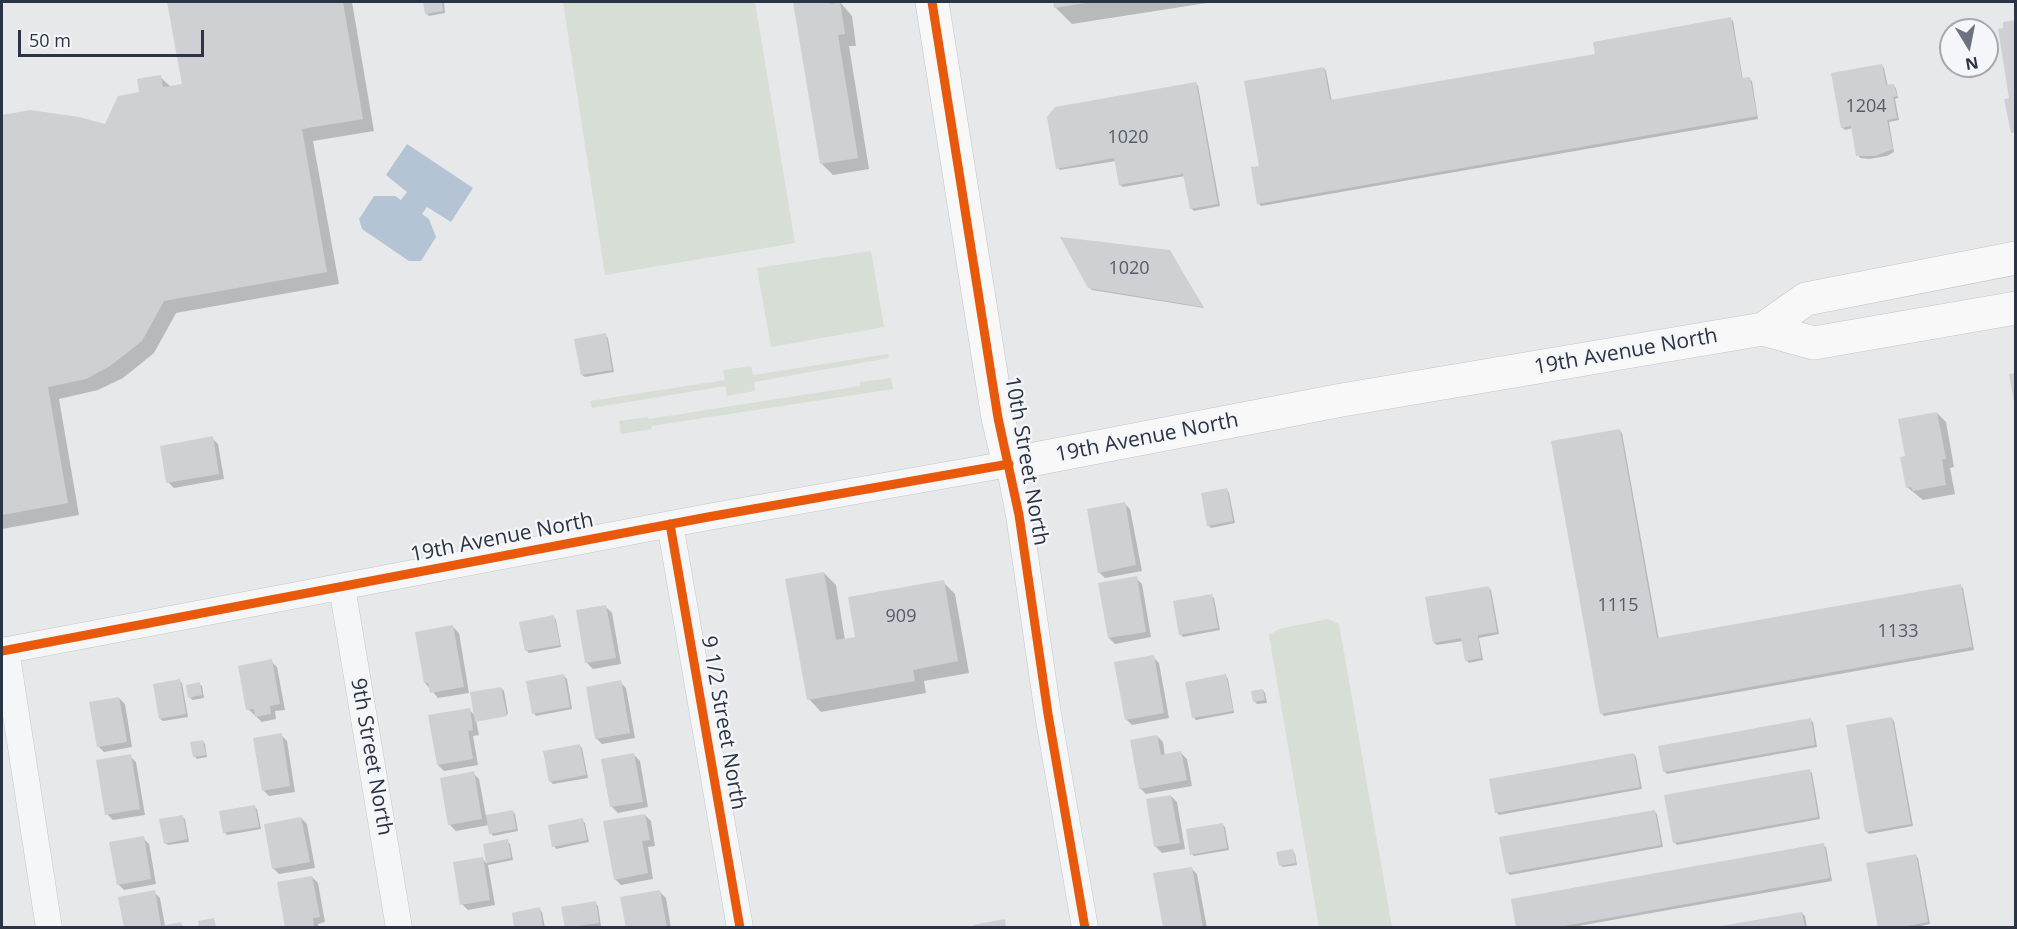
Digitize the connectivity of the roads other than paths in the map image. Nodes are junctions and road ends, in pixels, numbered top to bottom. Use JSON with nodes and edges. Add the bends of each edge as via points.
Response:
{"nodes":[{"id":1,"x":932,"y":2,"type":"edge"},
{"id":2,"x":2016,"y":258,"type":"edge"},
{"id":3,"x":2016,"y":308,"type":"edge"},
{"id":4,"x":1763,"y":329,"type":"junction"},
{"id":5,"x":1009,"y":464,"type":"junction"},
{"id":6,"x":670,"y":524,"type":"junction"},
{"id":7,"x":342,"y":587,"type":"junction"},
{"id":8,"x":4,"y":650,"type":"edge"},
{"id":9,"x":50,"y":927,"type":"edge"},
{"id":10,"x":399,"y":927,"type":"edge"},
{"id":11,"x":740,"y":927,"type":"edge"},
{"id":12,"x":1085,"y":927,"type":"edge"}],
"edges":[{"from":1,"to":5,"type":"main road","name":"10th Street North","via":[[998,418]]},
{"from":2,"to":4,"type":"main road","name":"19th Avenue North","via":[[1806,299]]},
{"from":3,"to":4,"type":"main road","name":"19th Avenue North","via":[[1814,343]]},
{"from":4,"to":5,"type":"main road","name":"19th Avenue North","via":[[1342,400]]},
{"from":5,"to":6,"type":"street","name":"19th Avenue North"},
{"from":5,"to":12,"type":"street","name":"10th Street North"},
{"from":6,"to":7,"type":"street","name":"19th Avenue North"},
{"from":6,"to":11,"type":"street","name":"9 1/2 Street North"},
{"from":7,"to":8,"type":"street","name":"19th Avenue North"},
{"from":7,"to":10,"type":"street","name":"9th Street North"},
{"from":8,"to":9,"type":"street"}]}
